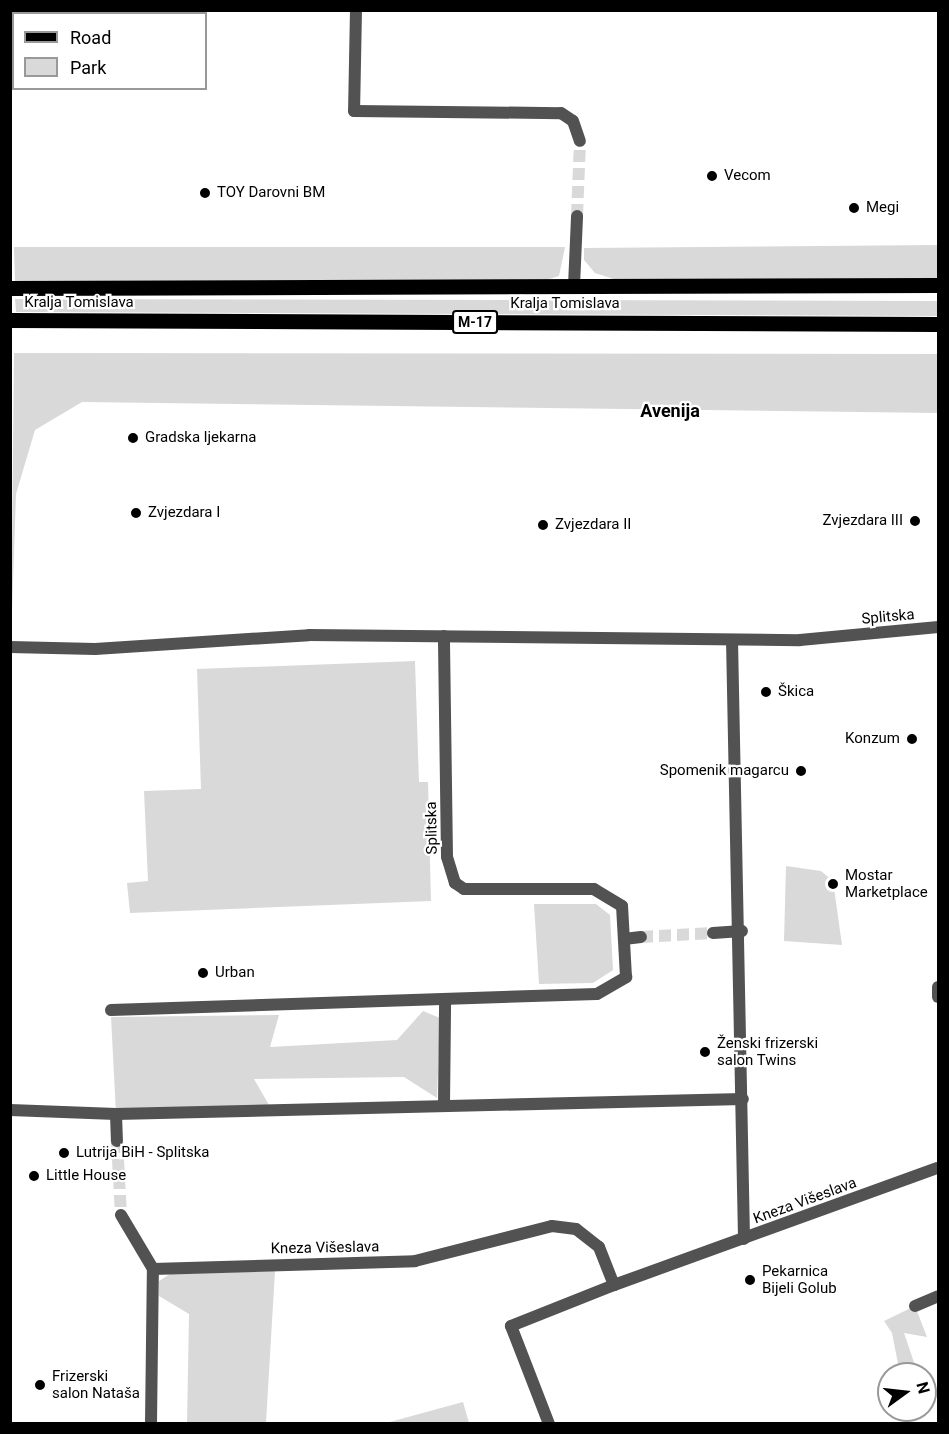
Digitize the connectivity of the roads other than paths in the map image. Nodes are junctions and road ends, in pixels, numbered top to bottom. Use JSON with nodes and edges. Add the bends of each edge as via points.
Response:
{"nodes":[{"id":1,"x":356,"y":10,"type":"edge"},
{"id":2,"x":580,"y":141,"type":"tunnel mouth"},
{"id":3,"x":577,"y":216,"type":"tunnel mouth"},
{"id":4,"x":939,"y":285,"type":"edge"},
{"id":5,"x":574,"y":286,"type":"junction"},
{"id":6,"x":10,"y":288,"type":"edge"},
{"id":7,"x":10,"y":320,"type":"edge"},
{"id":8,"x":939,"y":324,"type":"edge"},
{"id":9,"x":939,"y":627,"type":"edge"},
{"id":10,"x":444,"y":636,"type":"junction"},
{"id":11,"x":732,"y":640,"type":"junction"},
{"id":12,"x":10,"y":647,"type":"edge"},
{"id":13,"x":742,"y":931,"type":"junction"},
{"id":14,"x":713,"y":933,"type":"tunnel mouth"},
{"id":15,"x":641,"y":938,"type":"tunnel mouth"},
{"id":16,"x":624,"y":939,"type":"junction"},
{"id":17,"x":445,"y":1001,"type":"junction"},
{"id":18,"x":111,"y":1010,"type":"dead end"},
{"id":19,"x":743,"y":1099,"type":"junction"},
{"id":20,"x":444,"y":1105,"type":"junction"},
{"id":21,"x":10,"y":1110,"type":"edge"},
{"id":22,"x":116,"y":1114,"type":"junction"},
{"id":23,"x":117,"y":1141,"type":"tunnel mouth"},
{"id":24,"x":939,"y":1168,"type":"edge"},
{"id":25,"x":121,"y":1215,"type":"tunnel mouth"},
{"id":26,"x":744,"y":1239,"type":"junction"},
{"id":27,"x":153,"y":1269,"type":"junction"},
{"id":28,"x":614,"y":1285,"type":"junction"},
{"id":29,"x":939,"y":1296,"type":"edge"},
{"id":30,"x":915,"y":1306,"type":"dead end"},
{"id":31,"x":152,"y":1424,"type":"edge"},
{"id":32,"x":549,"y":1424,"type":"edge"}],
"edges":[{"from":1,"to":2,"type":"street","via":[[354,111],[561,113],[573,120]]},
{"from":3,"to":5,"type":"street","name":"Kralja Tomislava"},
{"from":4,"to":5,"type":"main road","name":"Kralja Tomislava"},
{"from":5,"to":6,"type":"main road","name":"Kralja Tomislava"},
{"from":7,"to":8,"type":"main road","name":"Kralja Tomislava","number":"M-17"},
{"from":9,"to":11,"type":"street","name":"Splitska","via":[[800,640]]},
{"from":10,"to":11,"type":"street","name":"Splitska"},
{"from":10,"to":12,"type":"street","name":"Splitska","via":[[309,635],[95,649]]},
{"from":10,"to":16,"type":"street","name":"Splitska","via":[[447,857],[455,883],[464,889],[594,889],[622,906]]},
{"from":11,"to":13,"type":"street"},
{"from":13,"to":14,"type":"street"},
{"from":13,"to":19,"type":"street"},
{"from":15,"to":16,"type":"street"},
{"from":16,"to":17,"type":"street","name":"Splitska","via":[[626,977],[597,994]]},
{"from":17,"to":18,"type":"street","name":"Splitska"},
{"from":17,"to":20,"type":"street"},
{"from":19,"to":20,"type":"street"},
{"from":19,"to":26,"type":"street"},
{"from":20,"to":22,"type":"street"},
{"from":21,"to":22,"type":"street"},
{"from":22,"to":23,"type":"street"},
{"from":24,"to":26,"type":"street","name":"Kneza Višeslava"},
{"from":25,"to":27,"type":"street"},
{"from":26,"to":28,"type":"street","name":"Kneza Višeslava"},
{"from":27,"to":28,"type":"street","name":"Kneza Višeslava","via":[[415,1261],[552,1226],[576,1229],[599,1247]]},
{"from":27,"to":31,"type":"street"},
{"from":28,"to":32,"type":"street","name":"Kneza Višeslava","via":[[511,1326]]},
{"from":29,"to":30,"type":"street"}]}
